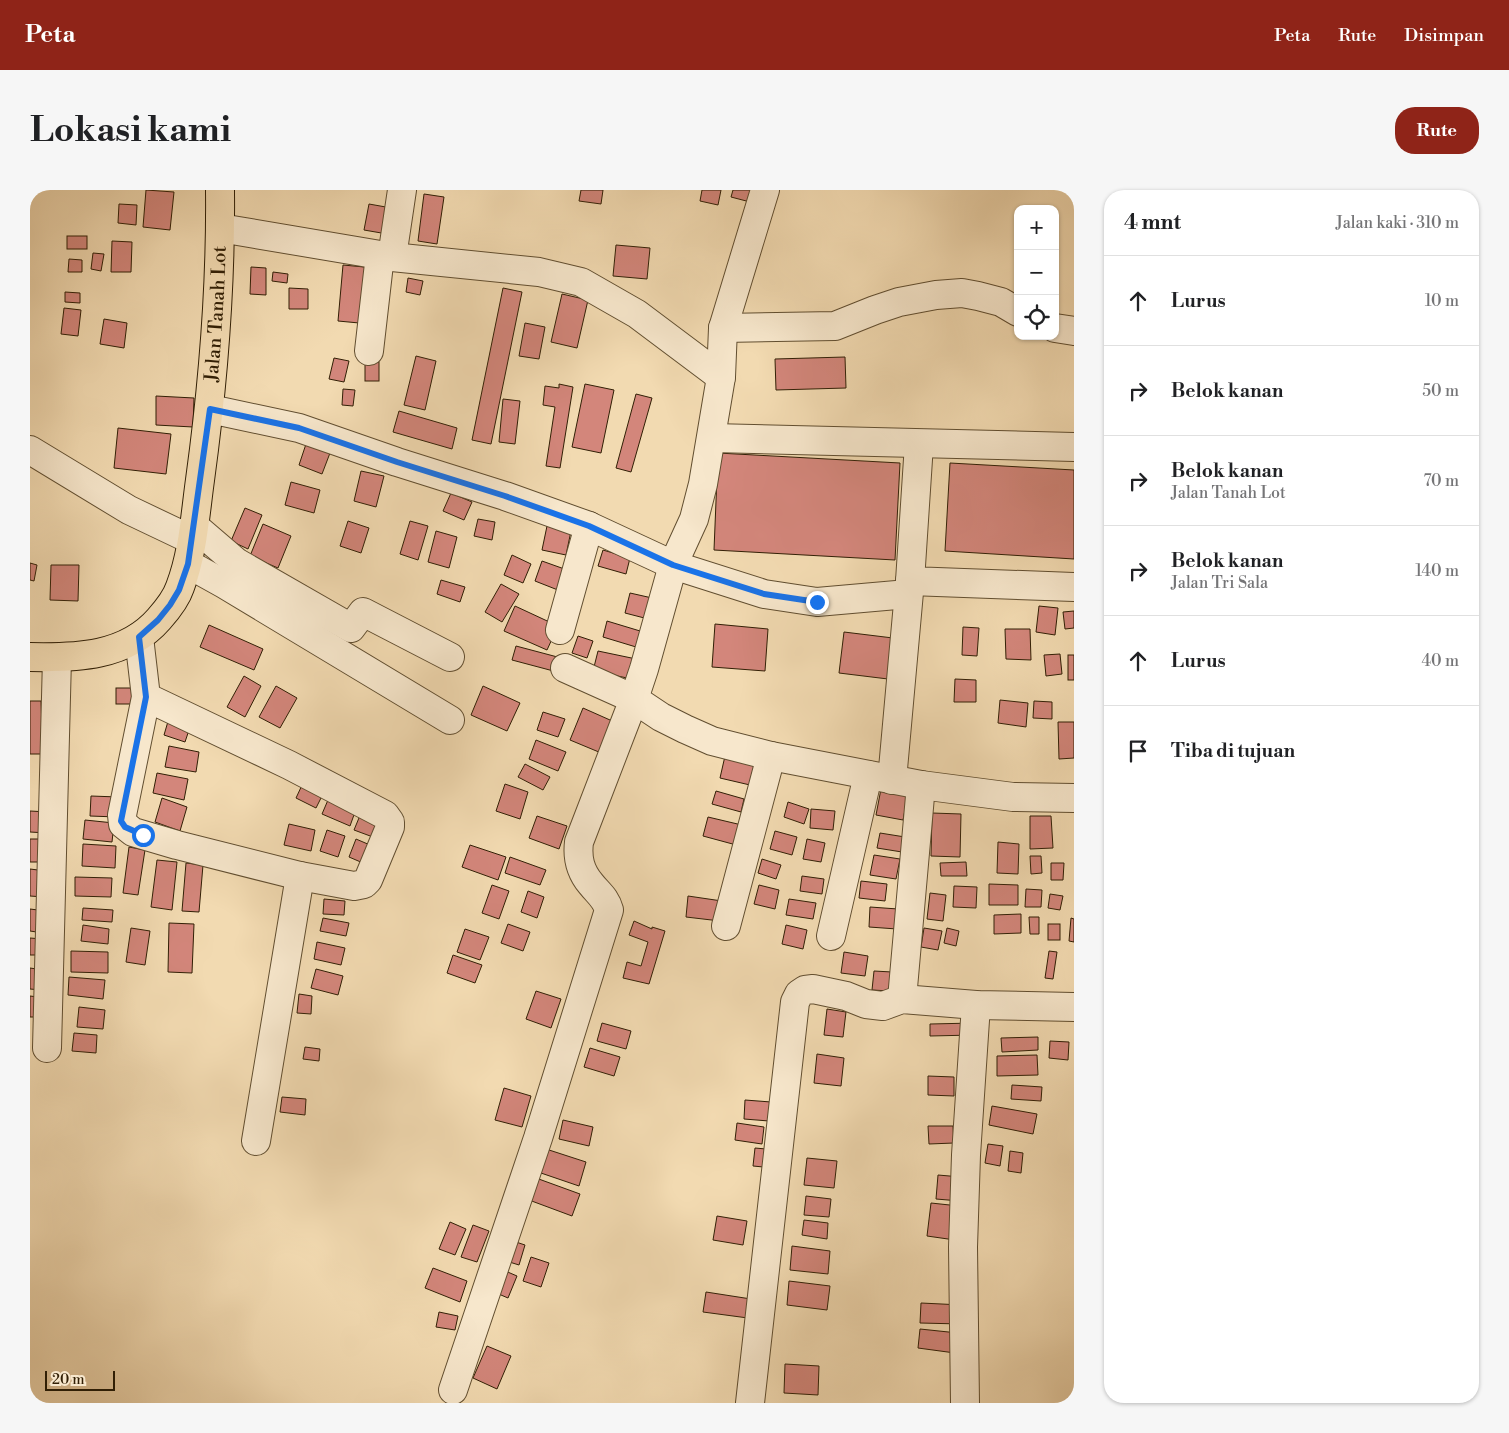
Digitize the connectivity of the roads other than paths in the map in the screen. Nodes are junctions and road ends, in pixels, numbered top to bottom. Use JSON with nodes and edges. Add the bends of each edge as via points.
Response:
{"nodes":[{"id":1,"x":220,"y":190,"type":"edge"},
{"id":2,"x":402,"y":190,"type":"edge"},
{"id":3,"x":765,"y":190,"type":"edge"},
{"id":4,"x":220,"y":228,"type":"junction"},
{"id":5,"x":386,"y":256,"type":"junction"},
{"id":6,"x":1014,"y":310,"type":"edge"},
{"id":7,"x":724,"y":328,"type":"junction"},
{"id":8,"x":1059,"y":329,"type":"edge"},
{"id":9,"x":1074,"y":331,"type":"edge"},
{"id":10,"x":369,"y":351,"type":"dead end"},
{"id":11,"x":721,"y":377,"type":"junction"},
{"id":12,"x":210,"y":409,"type":"junction"},
{"id":13,"x":712,"y":438,"type":"junction"},
{"id":14,"x":919,"y":444,"type":"junction"},
{"id":15,"x":1074,"y":447,"type":"edge"},
{"id":16,"x":30,"y":450,"type":"edge"},
{"id":17,"x":589,"y":526,"type":"junction"},
{"id":18,"x":191,"y":543,"type":"junction"},
{"id":19,"x":673,"y":565,"type":"junction"},
{"id":20,"x":909,"y":587,"type":"junction"},
{"id":21,"x":1074,"y":587,"type":"edge"},
{"id":22,"x":560,"y":630,"type":"dead end"},
{"id":23,"x":139,"y":637,"type":"junction"},
{"id":24,"x":30,"y":657,"type":"edge"},
{"id":25,"x":450,"y":657,"type":"dead end"},
{"id":26,"x":57,"y":658,"type":"junction"},
{"id":27,"x":565,"y":668,"type":"dead end"},
{"id":28,"x":146,"y":697,"type":"junction"},
{"id":29,"x":634,"y":699,"type":"junction"},
{"id":30,"x":450,"y":720,"type":"dead end"},
{"id":31,"x":771,"y":756,"type":"junction"},
{"id":32,"x":880,"y":777,"type":"junction"},
{"id":33,"x":921,"y":785,"type":"junction"},
{"id":34,"x":1074,"y":798,"type":"edge"},
{"id":35,"x":300,"y":876,"type":"junction"},
{"id":36,"x":726,"y":926,"type":"dead end"},
{"id":37,"x":831,"y":936,"type":"dead end"},
{"id":38,"x":902,"y":998,"type":"junction"},
{"id":39,"x":976,"y":1005,"type":"junction"},
{"id":40,"x":1074,"y":1007,"type":"edge"},
{"id":41,"x":47,"y":1048,"type":"dead end"},
{"id":42,"x":256,"y":1141,"type":"dead end"},
{"id":43,"x":453,"y":1390,"type":"dead end"},
{"id":44,"x":750,"y":1403,"type":"edge"},
{"id":45,"x":965,"y":1403,"type":"edge"}],
"edges":[{"from":1,"to":4,"type":"main road","name":"Jalan Tanah Lot"},
{"from":2,"to":5,"type":"street"},
{"from":3,"to":7,"type":"street"},
{"from":4,"to":5,"type":"street"},
{"from":4,"to":12,"type":"main road","name":"Jalan Tanah Lot"},
{"from":5,"to":10,"type":"street"},
{"from":5,"to":11,"type":"street","via":[[540,272],[581,282],[637,314]]},
{"from":6,"to":7,"type":"street","via":[[1001,302],[978,296],[936,295],[891,305],[834,326]]},
{"from":7,"to":11,"type":"street"},
{"from":8,"to":9,"type":"street"},
{"from":11,"to":13,"type":"street"},
{"from":12,"to":17,"type":"street","via":[[299,428]]},
{"from":12,"to":18,"type":"main road","name":"Jalan Tanah Lot"},
{"from":13,"to":14,"type":"street"},
{"from":13,"to":19,"type":"street","via":[[694,519]]},
{"from":14,"to":15,"type":"street"},
{"from":14,"to":20,"type":"street"},
{"from":16,"to":18,"type":"street"},
{"from":17,"to":19,"type":"street"},
{"from":17,"to":22,"type":"street"},
{"from":18,"to":23,"type":"main road","name":"Jalan Tanah Lot","via":[[179,590],[158,620]]},
{"from":18,"to":25,"type":"street","via":[[236,562],[351,628],[363,612]]},
{"from":18,"to":30,"type":"street","via":[[233,589]]},
{"from":19,"to":20,"type":"street","via":[[764,594],[817,602]]},
{"from":19,"to":29,"type":"street"},
{"from":20,"to":21,"type":"street"},
{"from":20,"to":32,"type":"street"},
{"from":23,"to":26,"type":"main road","name":"Jalan Tanah Lot","via":[[96,655]]},
{"from":23,"to":28,"type":"street"},
{"from":24,"to":26,"type":"main road","name":"Jalan Tanah Lot"},
{"from":26,"to":41,"type":"street"},
{"from":27,"to":29,"type":"street"},
{"from":28,"to":35,"type":"street","via":[[121,821],[125,827],[177,845]]},
{"from":28,"to":35,"type":"street","via":[[289,765],[388,818],[390,827],[364,884],[354,886]]},
{"from":29,"to":31,"type":"street","via":[[684,729],[712,741]]},
{"from":29,"to":43,"type":"street","via":[[579,842],[578,857],[582,871],[607,902],[607,920]]},
{"from":31,"to":32,"type":"street"},
{"from":31,"to":36,"type":"street"},
{"from":32,"to":33,"type":"street"},
{"from":32,"to":37,"type":"street"},
{"from":33,"to":34,"type":"street","via":[[1013,797]]},
{"from":33,"to":38,"type":"street"},
{"from":35,"to":42,"type":"street"},
{"from":38,"to":39,"type":"street"},
{"from":38,"to":44,"type":"street","via":[[883,1006],[814,989],[799,994],[795,1002]]},
{"from":39,"to":40,"type":"street"},
{"from":39,"to":45,"type":"street","via":[[963,1247]]}]}
